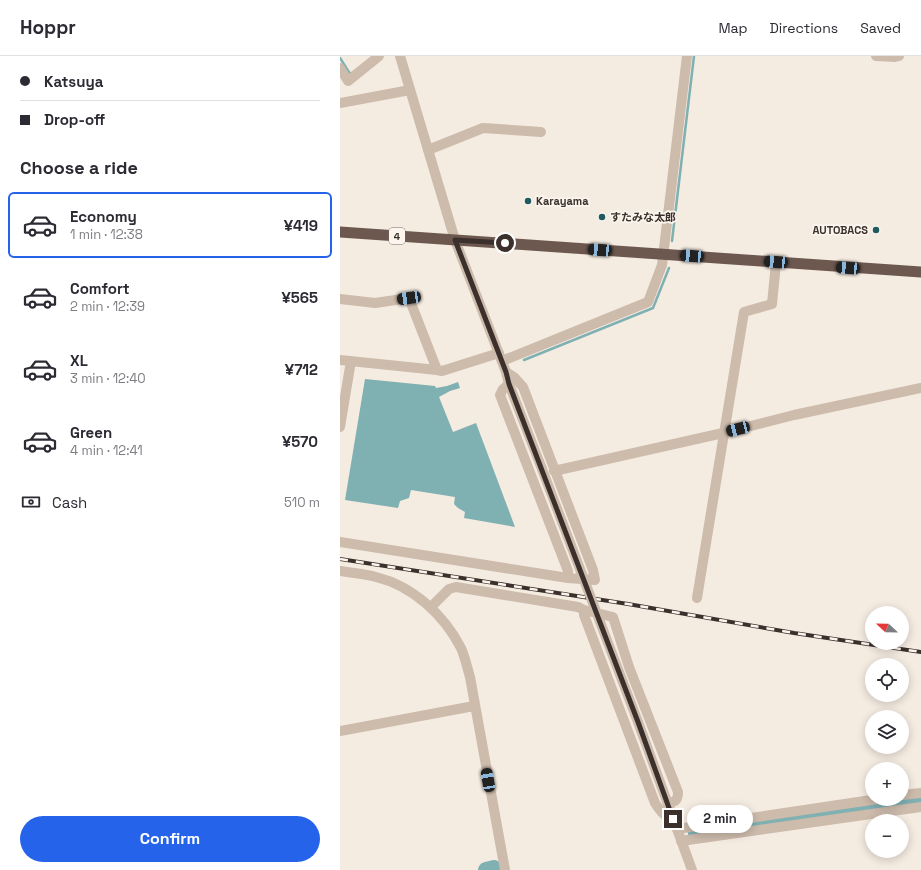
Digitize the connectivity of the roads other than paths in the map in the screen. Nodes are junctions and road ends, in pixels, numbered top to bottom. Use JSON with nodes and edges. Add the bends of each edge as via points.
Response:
{"nodes":[{"id":1,"x":379,"y":56,"type":"edge"},
{"id":2,"x":400,"y":56,"type":"edge"},
{"id":3,"x":687,"y":56,"type":"edge"},
{"id":4,"x":876,"y":56,"type":"edge"},
{"id":5,"x":899,"y":56,"type":"edge"},
{"id":6,"x":340,"y":68,"type":"edge"},
{"id":7,"x":410,"y":90,"type":"junction"},
{"id":8,"x":340,"y":103,"type":"edge"},
{"id":9,"x":541,"y":132,"type":"dead end"},
{"id":10,"x":428,"y":150,"type":"junction"},
{"id":11,"x":340,"y":232,"type":"edge"},
{"id":12,"x":455,"y":240,"type":"junction"},
{"id":13,"x":663,"y":254,"type":"junction"},
{"id":14,"x":776,"y":262,"type":"junction"},
{"id":15,"x":921,"y":272,"type":"edge"},
{"id":16,"x":340,"y":299,"type":"edge"},
{"id":17,"x":500,"y":357,"type":"junction"},
{"id":18,"x":340,"y":360,"type":"edge"},
{"id":19,"x":351,"y":362,"type":"junction"},
{"id":20,"x":437,"y":370,"type":"junction"},
{"id":21,"x":506,"y":372,"type":"junction"},
{"id":22,"x":509,"y":384,"type":"junction"},
{"id":23,"x":921,"y":388,"type":"edge"},
{"id":24,"x":340,"y":427,"type":"edge"},
{"id":25,"x":723,"y":433,"type":"junction"},
{"id":26,"x":554,"y":470,"type":"junction"},
{"id":27,"x":340,"y":542,"type":"edge"},
{"id":28,"x":340,"y":571,"type":"edge"},
{"id":29,"x":568,"y":578,"type":"junction"},
{"id":30,"x":697,"y":598,"type":"dead end"},
{"id":31,"x":431,"y":607,"type":"junction"},
{"id":32,"x":584,"y":610,"type":"junction"},
{"id":33,"x":474,"y":706,"type":"junction"},
{"id":34,"x":340,"y":731,"type":"edge"},
{"id":35,"x":921,"y":793,"type":"edge"},
{"id":36,"x":909,"y":795,"type":"edge"},
{"id":37,"x":865,"y":801,"type":"edge"},
{"id":38,"x":668,"y":804,"type":"junction"},
{"id":39,"x":921,"y":807,"type":"edge"},
{"id":40,"x":673,"y":819,"type":"junction"},
{"id":41,"x":677,"y":829,"type":"junction"},
{"id":42,"x":681,"y":841,"type":"junction"},
{"id":43,"x":504,"y":870,"type":"edge"},
{"id":44,"x":692,"y":870,"type":"edge"}],
"edges":[{"from":1,"to":6,"type":"street","via":[[348,81]]},
{"from":2,"to":7,"type":"street"},
{"from":3,"to":13,"type":"street"},
{"from":4,"to":5,"type":"street"},
{"from":7,"to":8,"type":"street"},
{"from":7,"to":10,"type":"street"},
{"from":9,"to":10,"type":"street","via":[[483,128]]},
{"from":10,"to":12,"type":"street"},
{"from":11,"to":12,"type":"highway","number":"4"},
{"from":12,"to":13,"type":"highway","number":"4"},
{"from":12,"to":17,"type":"street"},
{"from":13,"to":14,"type":"highway","number":"4"},
{"from":13,"to":17,"type":"street","via":[[662,265],[648,302]]},
{"from":14,"to":15,"type":"highway","number":"4"},
{"from":14,"to":25,"type":"street","via":[[772,304],[744,312]]},
{"from":16,"to":20,"type":"street","via":[[375,303],[409,298]]},
{"from":17,"to":20,"type":"street"},
{"from":17,"to":21,"type":"street"},
{"from":18,"to":19,"type":"street"},
{"from":19,"to":20,"type":"street"},
{"from":19,"to":24,"type":"street"},
{"from":21,"to":22,"type":"street"},
{"from":21,"to":26,"type":"street","via":[[523,387]]},
{"from":22,"to":29,"type":"street","via":[[500,395],[568,571]]},
{"from":22,"to":38,"type":"street","bridge":true},
{"from":23,"to":25,"type":"street"},
{"from":25,"to":26,"type":"street"},
{"from":25,"to":30,"type":"street"},
{"from":26,"to":29,"type":"street","via":[[595,580]]},
{"from":27,"to":29,"type":"street"},
{"from":28,"to":31,"type":"street","via":[[377,577],[395,583]]},
{"from":31,"to":32,"type":"street","via":[[449,589],[456,587]]},
{"from":31,"to":33,"type":"street","via":[[441,617],[461,649],[470,677]]},
{"from":32,"to":38,"type":"street","via":[[613,617],[629,667],[678,792],[677,800]]},
{"from":32,"to":40,"type":"street","via":[[655,803],[661,812]]},
{"from":33,"to":34,"type":"street"},
{"from":33,"to":43,"type":"street"},
{"from":35,"to":36,"type":"street"},
{"from":37,"to":41,"type":"street"},
{"from":38,"to":40,"type":"street"},
{"from":39,"to":42,"type":"street"},
{"from":40,"to":41,"type":"street"},
{"from":41,"to":42,"type":"street"},
{"from":42,"to":44,"type":"street"}]}
